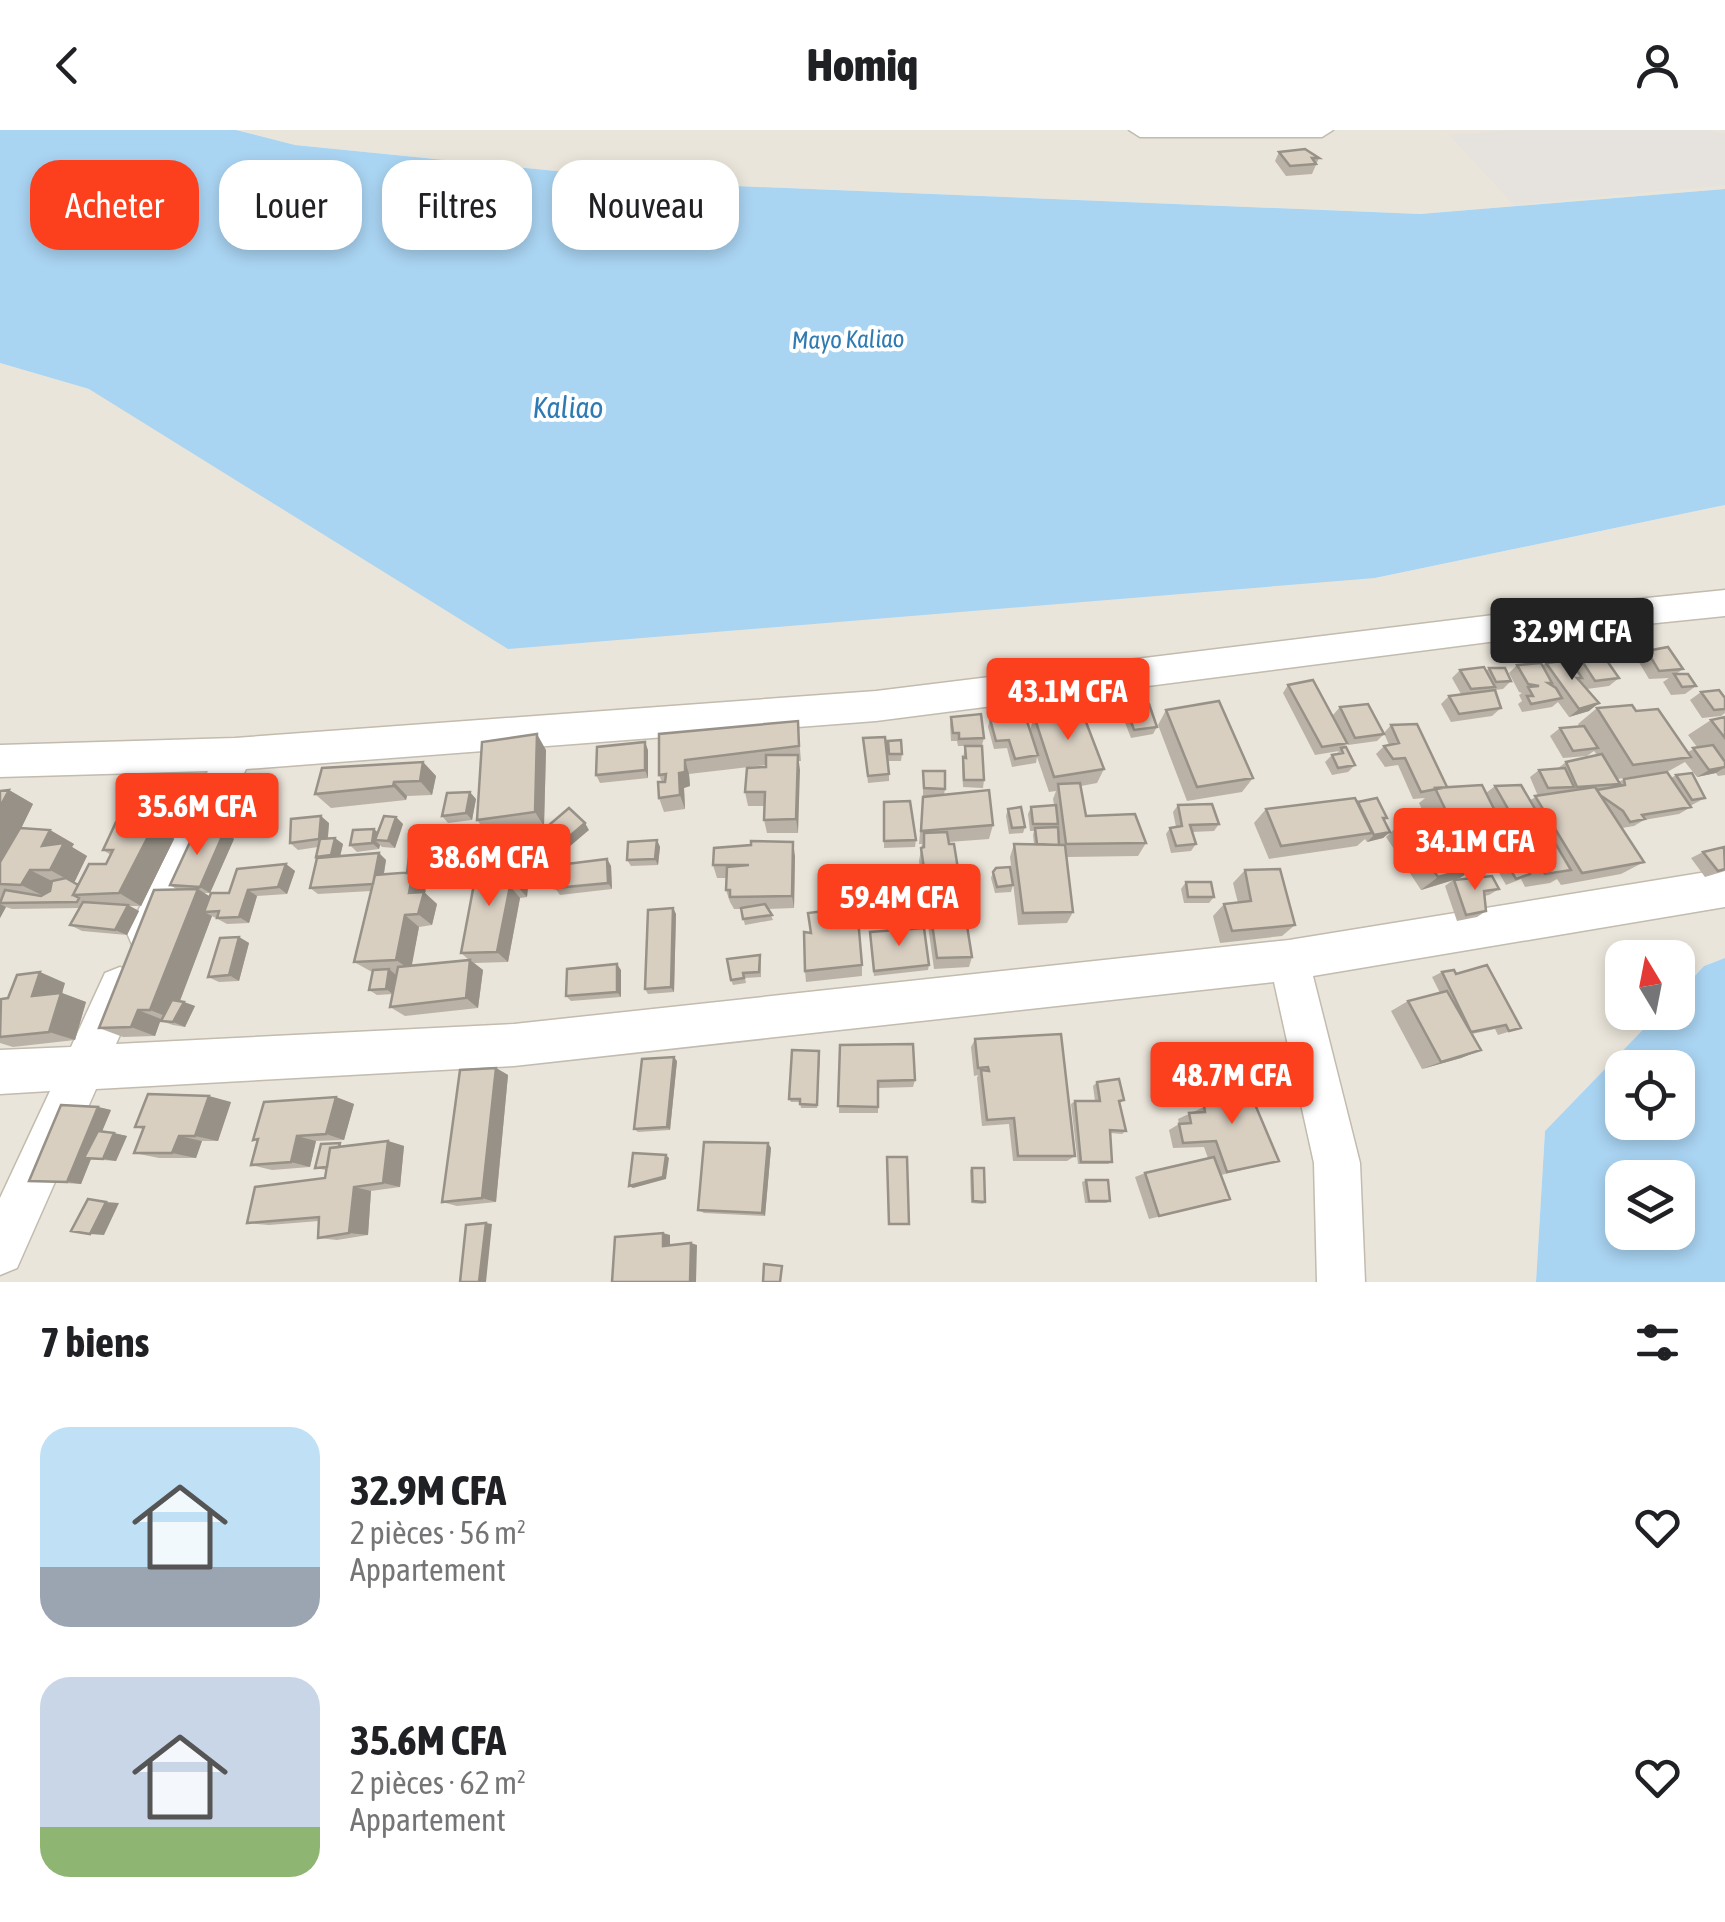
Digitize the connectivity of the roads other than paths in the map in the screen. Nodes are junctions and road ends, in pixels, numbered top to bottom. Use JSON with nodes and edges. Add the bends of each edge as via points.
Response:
{"nodes":[{"id":1,"x":1140,"y":130,"type":"edge"},
{"id":2,"x":1322,"y":130,"type":"edge"},
{"id":3,"x":1725,"y":603,"type":"edge"},
{"id":4,"x":235,"y":754,"type":"junction"},
{"id":5,"x":0,"y":761,"type":"edge"},
{"id":6,"x":1725,"y":888,"type":"edge"},
{"id":7,"x":1289,"y":960,"type":"junction"},
{"id":8,"x":81,"y":1067,"type":"junction"},
{"id":9,"x":0,"y":1072,"type":"edge"},
{"id":10,"x":0,"y":1252,"type":"edge"},
{"id":11,"x":1341,"y":1282,"type":"edge"}],
"edges":[{"from":1,"to":2,"type":"street"},
{"from":3,"to":4,"type":"street","via":[[876,706]]},
{"from":4,"to":5,"type":"street"},
{"from":4,"to":8,"type":"street"},
{"from":6,"to":7,"type":"street"},
{"from":7,"to":8,"type":"street","via":[[514,1045]]},
{"from":7,"to":11,"type":"street","via":[[1337,1162]]},
{"from":8,"to":9,"type":"street"},
{"from":8,"to":10,"type":"street"}]}
